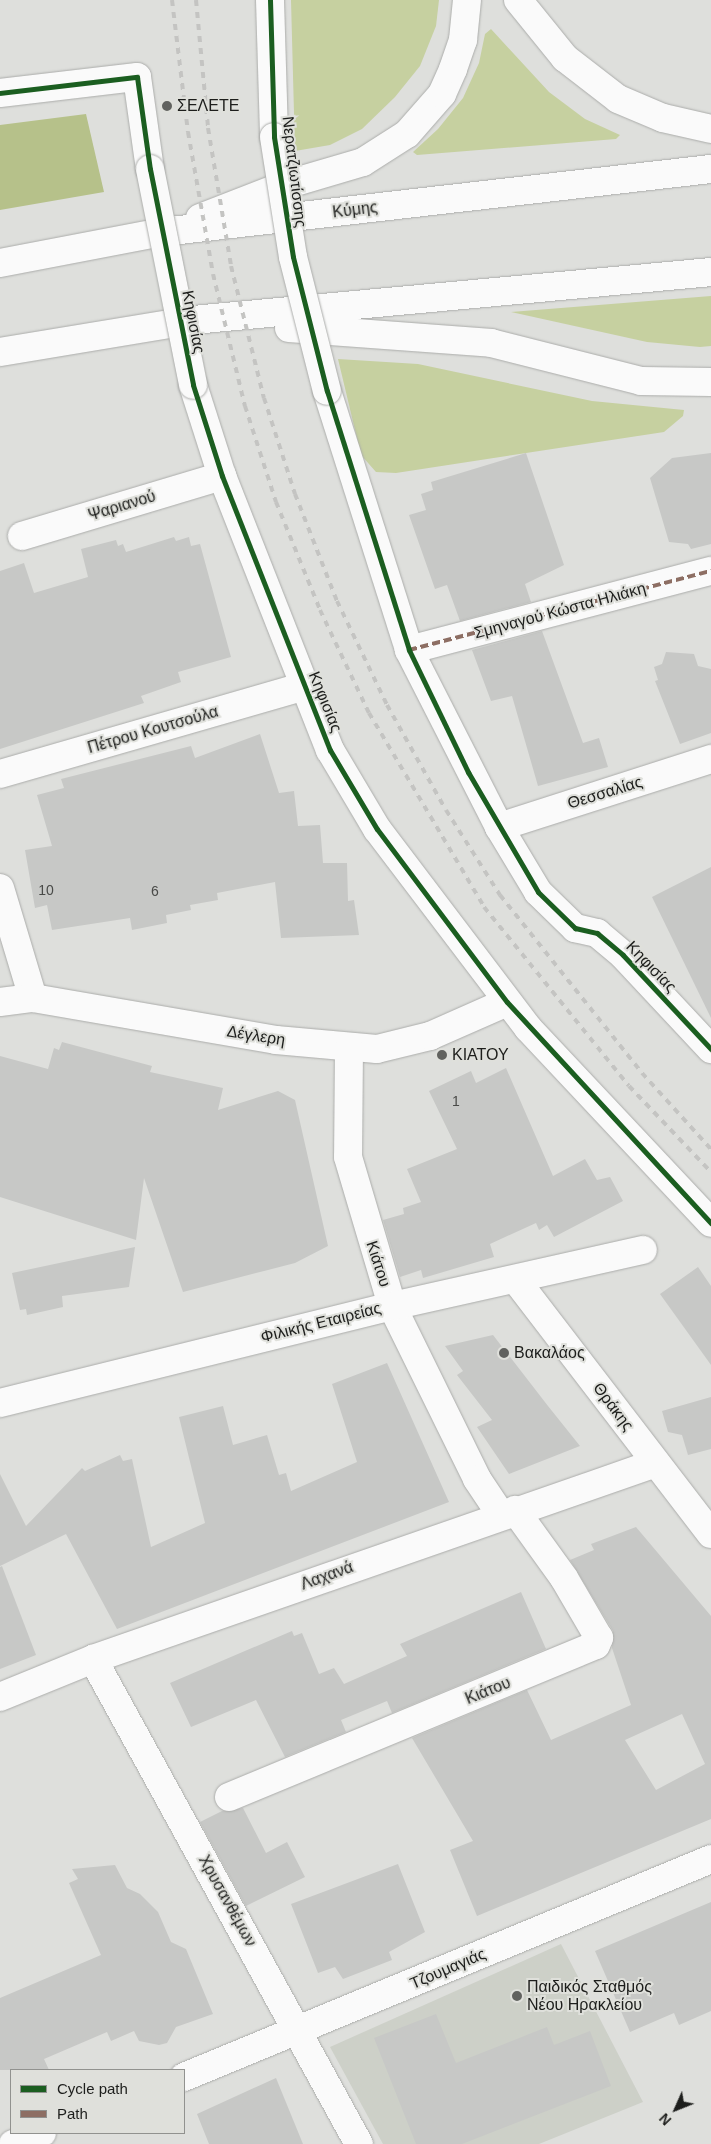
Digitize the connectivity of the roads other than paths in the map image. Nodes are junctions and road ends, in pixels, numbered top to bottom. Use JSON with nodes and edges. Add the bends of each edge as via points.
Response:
{"nodes":[{"id":1,"x":270,"y":0,"type":"edge"},
{"id":2,"x":467,"y":0,"type":"edge"},
{"id":3,"x":518,"y":0,"type":"edge"},
{"id":4,"x":0,"y":93,"type":"edge"},
{"id":5,"x":711,"y":129,"type":"edge"},
{"id":6,"x":711,"y":169,"type":"edge"},
{"id":7,"x":162,"y":232,"type":"junction"},
{"id":8,"x":293,"y":256,"type":"joint"},
{"id":9,"x":0,"y":263,"type":"edge"},
{"id":10,"x":711,"y":272,"type":"edge"},
{"id":11,"x":193,"y":320,"type":"junction"},
{"id":12,"x":0,"y":352,"type":"edge"},
{"id":13,"x":711,"y":382,"type":"edge"},
{"id":14,"x":222,"y":476,"type":"junction"},
{"id":15,"x":22,"y":536,"type":"dead end"},
{"id":16,"x":711,"y":571,"type":"edge"},
{"id":17,"x":409,"y":650,"type":"junction"},
{"id":18,"x":305,"y":686,"type":"junction"},
{"id":19,"x":711,"y":759,"type":"edge"},
{"id":20,"x":0,"y":774,"type":"edge"},
{"id":21,"x":499,"y":827,"type":"junction"},
{"id":22,"x":0,"y":888,"type":"edge"},
{"id":23,"x":33,"y":998,"type":"junction"},
{"id":24,"x":0,"y":1002,"type":"edge"},
{"id":25,"x":507,"y":1002,"type":"junction"},
{"id":26,"x":349,"y":1048,"type":"junction"},
{"id":27,"x":711,"y":1049,"type":"edge"},
{"id":28,"x":711,"y":1224,"type":"edge"},
{"id":29,"x":643,"y":1250,"type":"dead end"},
{"id":30,"x":516,"y":1280,"type":"junction"},
{"id":31,"x":392,"y":1306,"type":"junction"},
{"id":32,"x":0,"y":1403,"type":"edge"},
{"id":33,"x":656,"y":1463,"type":"junction"},
{"id":34,"x":508,"y":1512,"type":"junction"},
{"id":35,"x":711,"y":1534,"type":"edge"},
{"id":36,"x":93,"y":1659,"type":"junction"},
{"id":37,"x":0,"y":1697,"type":"edge"},
{"id":38,"x":229,"y":1797,"type":"dead end"},
{"id":39,"x":711,"y":1858,"type":"edge"},
{"id":40,"x":300,"y":2032,"type":"junction"},
{"id":41,"x":185,"y":2077,"type":"edge"},
{"id":42,"x":39,"y":2134,"type":"edge"},
{"id":43,"x":13,"y":2144,"type":"edge"},
{"id":44,"x":359,"y":2144,"type":"edge"}],
"edges":[{"from":1,"to":8,"type":"street","name":"Νερατζιωτίσσης","bridge":true,"via":[[274,137]]},
{"from":2,"to":7,"type":"street","via":[[463,40],[442,94],[389,148],[364,162],[285,185]]},
{"from":3,"to":5,"type":"street","via":[[565,58],[613,95],[663,118]]},
{"from":4,"to":14,"type":"street","name":"Κηφισίας","bridge":true,"via":[[138,77],[150,169],[193,385]]},
{"from":6,"to":7,"type":"street","name":"Κύμης"},
{"from":7,"to":9,"type":"street","name":"Κύμης"},
{"from":8,"to":17,"type":"street","name":"Κηφισίας","bridge":true,"via":[[327,391]]},
{"from":10,"to":11,"type":"street"},
{"from":11,"to":12,"type":"street"},
{"from":11,"to":13,"type":"street","via":[[491,343],[641,381]]},
{"from":14,"to":15,"type":"street","name":"Ψαριανού"},
{"from":14,"to":18,"type":"street","name":"Κηφισίας"},
{"from":16,"to":17,"type":"street","name":"Σμηναγού Κώστα Ηλιάκη"},
{"from":17,"to":21,"type":"street","name":"Κηφισίας"},
{"from":18,"to":20,"type":"street","name":"Πέτρου Κουτσούλα"},
{"from":18,"to":25,"type":"street","name":"Κηφισίας","via":[[330,750],[377,829]]},
{"from":19,"to":21,"type":"street","name":"Θεσσαλίας"},
{"from":21,"to":27,"type":"street","name":"Κηφισίας","via":[[538,892],[575,928],[597,933],[623,954]]},
{"from":22,"to":23,"type":"street"},
{"from":23,"to":24,"type":"street","name":"Δέγλερη"},
{"from":23,"to":26,"type":"street","name":"Δέγλερη","via":[[276,1040]]},
{"from":25,"to":26,"type":"street","name":"Δέγλερη","via":[[430,1036],[377,1049]]},
{"from":25,"to":28,"type":"street","name":"Κηφισίας"},
{"from":26,"to":31,"type":"street","name":"Κιάτου","via":[[348,1157]]},
{"from":29,"to":30,"type":"street","name":"Φιλικής Εταιρείας"},
{"from":30,"to":31,"type":"street","name":"Φιλικής Εταιρείας"},
{"from":30,"to":33,"type":"street","name":"Θράκης"},
{"from":31,"to":32,"type":"street","name":"Φιλικής Εταιρείας"},
{"from":31,"to":34,"type":"street","name":"Κιάτου","via":[[476,1479]]},
{"from":33,"to":34,"type":"street","name":"Λαχανά"},
{"from":33,"to":35,"type":"street","name":"Θράκης"},
{"from":34,"to":36,"type":"street","name":"Λαχανά"},
{"from":34,"to":38,"type":"street","name":"Κιάτου","via":[[564,1578],[599,1638],[596,1645]]},
{"from":36,"to":37,"type":"street","name":"Λαχανά"},
{"from":36,"to":40,"type":"street","name":"Χρυσανθέμων"},
{"from":39,"to":40,"type":"street","name":"Τζουμαγιάς"},
{"from":40,"to":41,"type":"street","name":"Τζουμαγιάς"},
{"from":40,"to":44,"type":"street","name":"Χρυσανθέμων"},
{"from":42,"to":43,"type":"street"}]}
